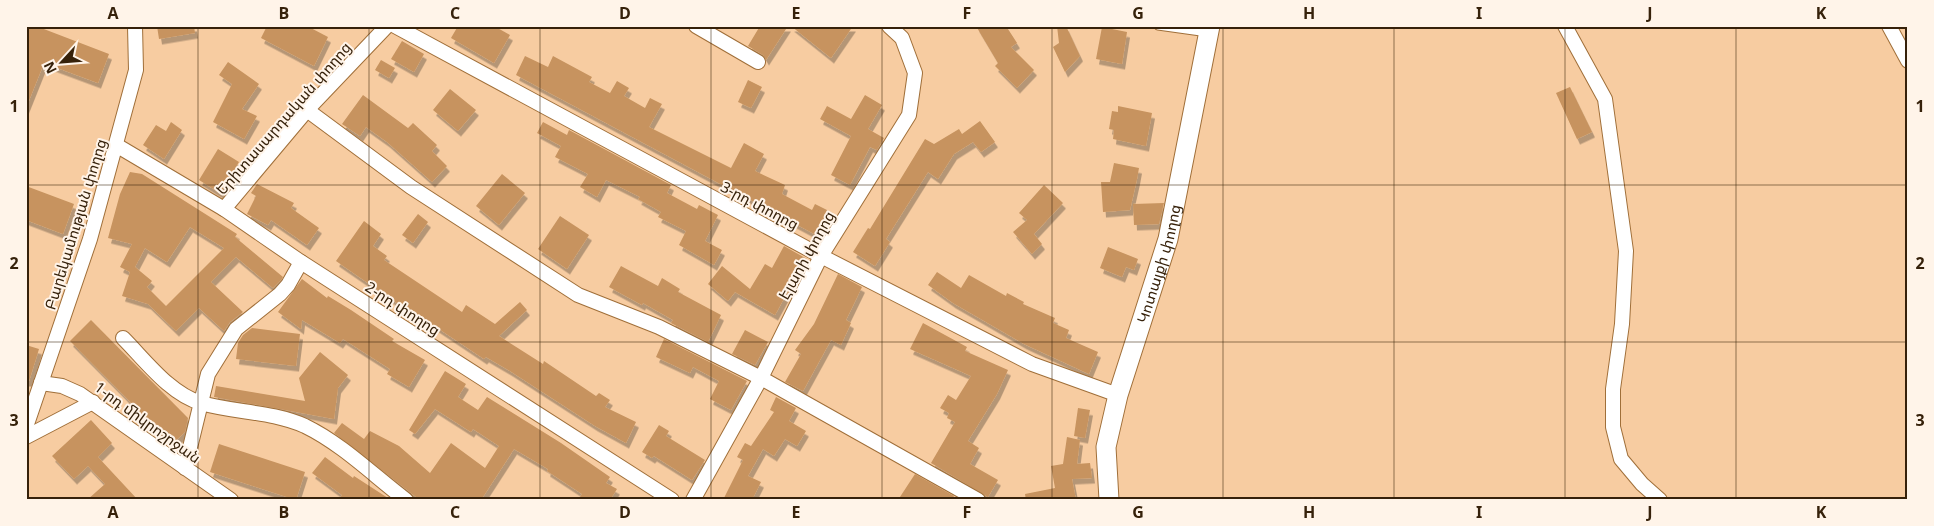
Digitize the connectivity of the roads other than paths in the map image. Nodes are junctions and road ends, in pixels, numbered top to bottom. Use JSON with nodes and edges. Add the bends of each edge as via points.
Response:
{"nodes":[{"id":1,"x":135,"y":26,"type":"edge"},
{"id":2,"x":387,"y":26,"type":"edge"},
{"id":3,"x":395,"y":26,"type":"edge"},
{"id":4,"x":696,"y":26,"type":"edge"},
{"id":5,"x":889,"y":26,"type":"edge"},
{"id":6,"x":1158,"y":26,"type":"edge"},
{"id":7,"x":1565,"y":26,"type":"edge"},
{"id":8,"x":1889,"y":26,"type":"edge"},
{"id":9,"x":1209,"y":30,"type":"edge"},
{"id":10,"x":1908,"y":61,"type":"edge"},
{"id":11,"x":758,"y":62,"type":"dead end"},
{"id":12,"x":307,"y":110,"type":"junction"},
{"id":13,"x":116,"y":145,"type":"junction"},
{"id":14,"x":224,"y":209,"type":"junction"},
{"id":15,"x":821,"y":256,"type":"junction"},
{"id":16,"x":301,"y":262,"type":"junction"},
{"id":17,"x":123,"y":338,"type":"dead end"},
{"id":18,"x":761,"y":378,"type":"junction"},
{"id":19,"x":41,"y":383,"type":"junction"},
{"id":20,"x":1118,"y":395,"type":"junction"},
{"id":21,"x":93,"y":402,"type":"junction"},
{"id":22,"x":200,"y":403,"type":"junction"},
{"id":23,"x":26,"y":427,"type":"edge"},
{"id":24,"x":26,"y":437,"type":"edge"},
{"id":25,"x":185,"y":468,"type":"junction"},
{"id":26,"x":231,"y":500,"type":"edge"},
{"id":27,"x":406,"y":500,"type":"edge"},
{"id":28,"x":672,"y":500,"type":"edge"},
{"id":29,"x":693,"y":500,"type":"edge"},
{"id":30,"x":978,"y":500,"type":"edge"},
{"id":31,"x":1109,"y":500,"type":"edge"},
{"id":32,"x":1660,"y":500,"type":"edge"}],
"edges":[{"from":1,"to":13,"type":"street","name":"Բարեկամության փողոց","via":[[136,70]]},
{"from":2,"to":12,"type":"street","name":"Երիտասարդական փողոց"},
{"from":3,"to":15,"type":"street","name":"3-րդ փողոց"},
{"from":4,"to":11,"type":"street"},
{"from":5,"to":15,"type":"street","name":"Էլարի փողոց","via":[[902,38],[915,73],[909,115]]},
{"from":6,"to":9,"type":"lane"},
{"from":7,"to":32,"type":"street","via":[[1604,99],[1626,251],[1622,324],[1613,390],[1613,427],[1620,459]]},
{"from":8,"to":10,"type":"street"},
{"from":9,"to":20,"type":"main road","name":"Կոտայքի փողոց","via":[[1168,239]]},
{"from":12,"to":14,"type":"street","name":"Երիտասարդական փողոց"},
{"from":12,"to":18,"type":"street","via":[[411,187],[578,295],[659,327]]},
{"from":13,"to":14,"type":"street","name":"2-րդ փողոց"},
{"from":13,"to":19,"type":"street","name":"Բարեկամության փողոց","via":[[90,239]]},
{"from":14,"to":16,"type":"street","name":"2-րդ փողոց"},
{"from":15,"to":18,"type":"street","name":"Էլարի փողոց"},
{"from":15,"to":20,"type":"street","name":"3-րդ փողոց","via":[[1032,364]]},
{"from":16,"to":22,"type":"street","via":[[288,286],[236,329],[208,374]]},
{"from":16,"to":28,"type":"street","name":"2-րդ փողոց"},
{"from":17,"to":22,"type":"street","via":[[172,387]]},
{"from":18,"to":29,"type":"street","name":"Էլարի փողոց"},
{"from":18,"to":30,"type":"street"},
{"from":19,"to":21,"type":"street","name":"1-րդ միկրոշրջան","via":[[62,386]]},
{"from":19,"to":23,"type":"street","name":"Բարեկամության փողոց"},
{"from":20,"to":31,"type":"main road","name":"Կոտայքի փողոց","via":[[1106,446]]},
{"from":21,"to":24,"type":"street"},
{"from":21,"to":25,"type":"street","name":"1-րդ միկրոշրջան"},
{"from":22,"to":25,"type":"street"},
{"from":22,"to":27,"type":"street","via":[[273,414],[304,426],[333,442]]},
{"from":25,"to":26,"type":"street","name":"1-րդ միկրոշրջան"}]}
